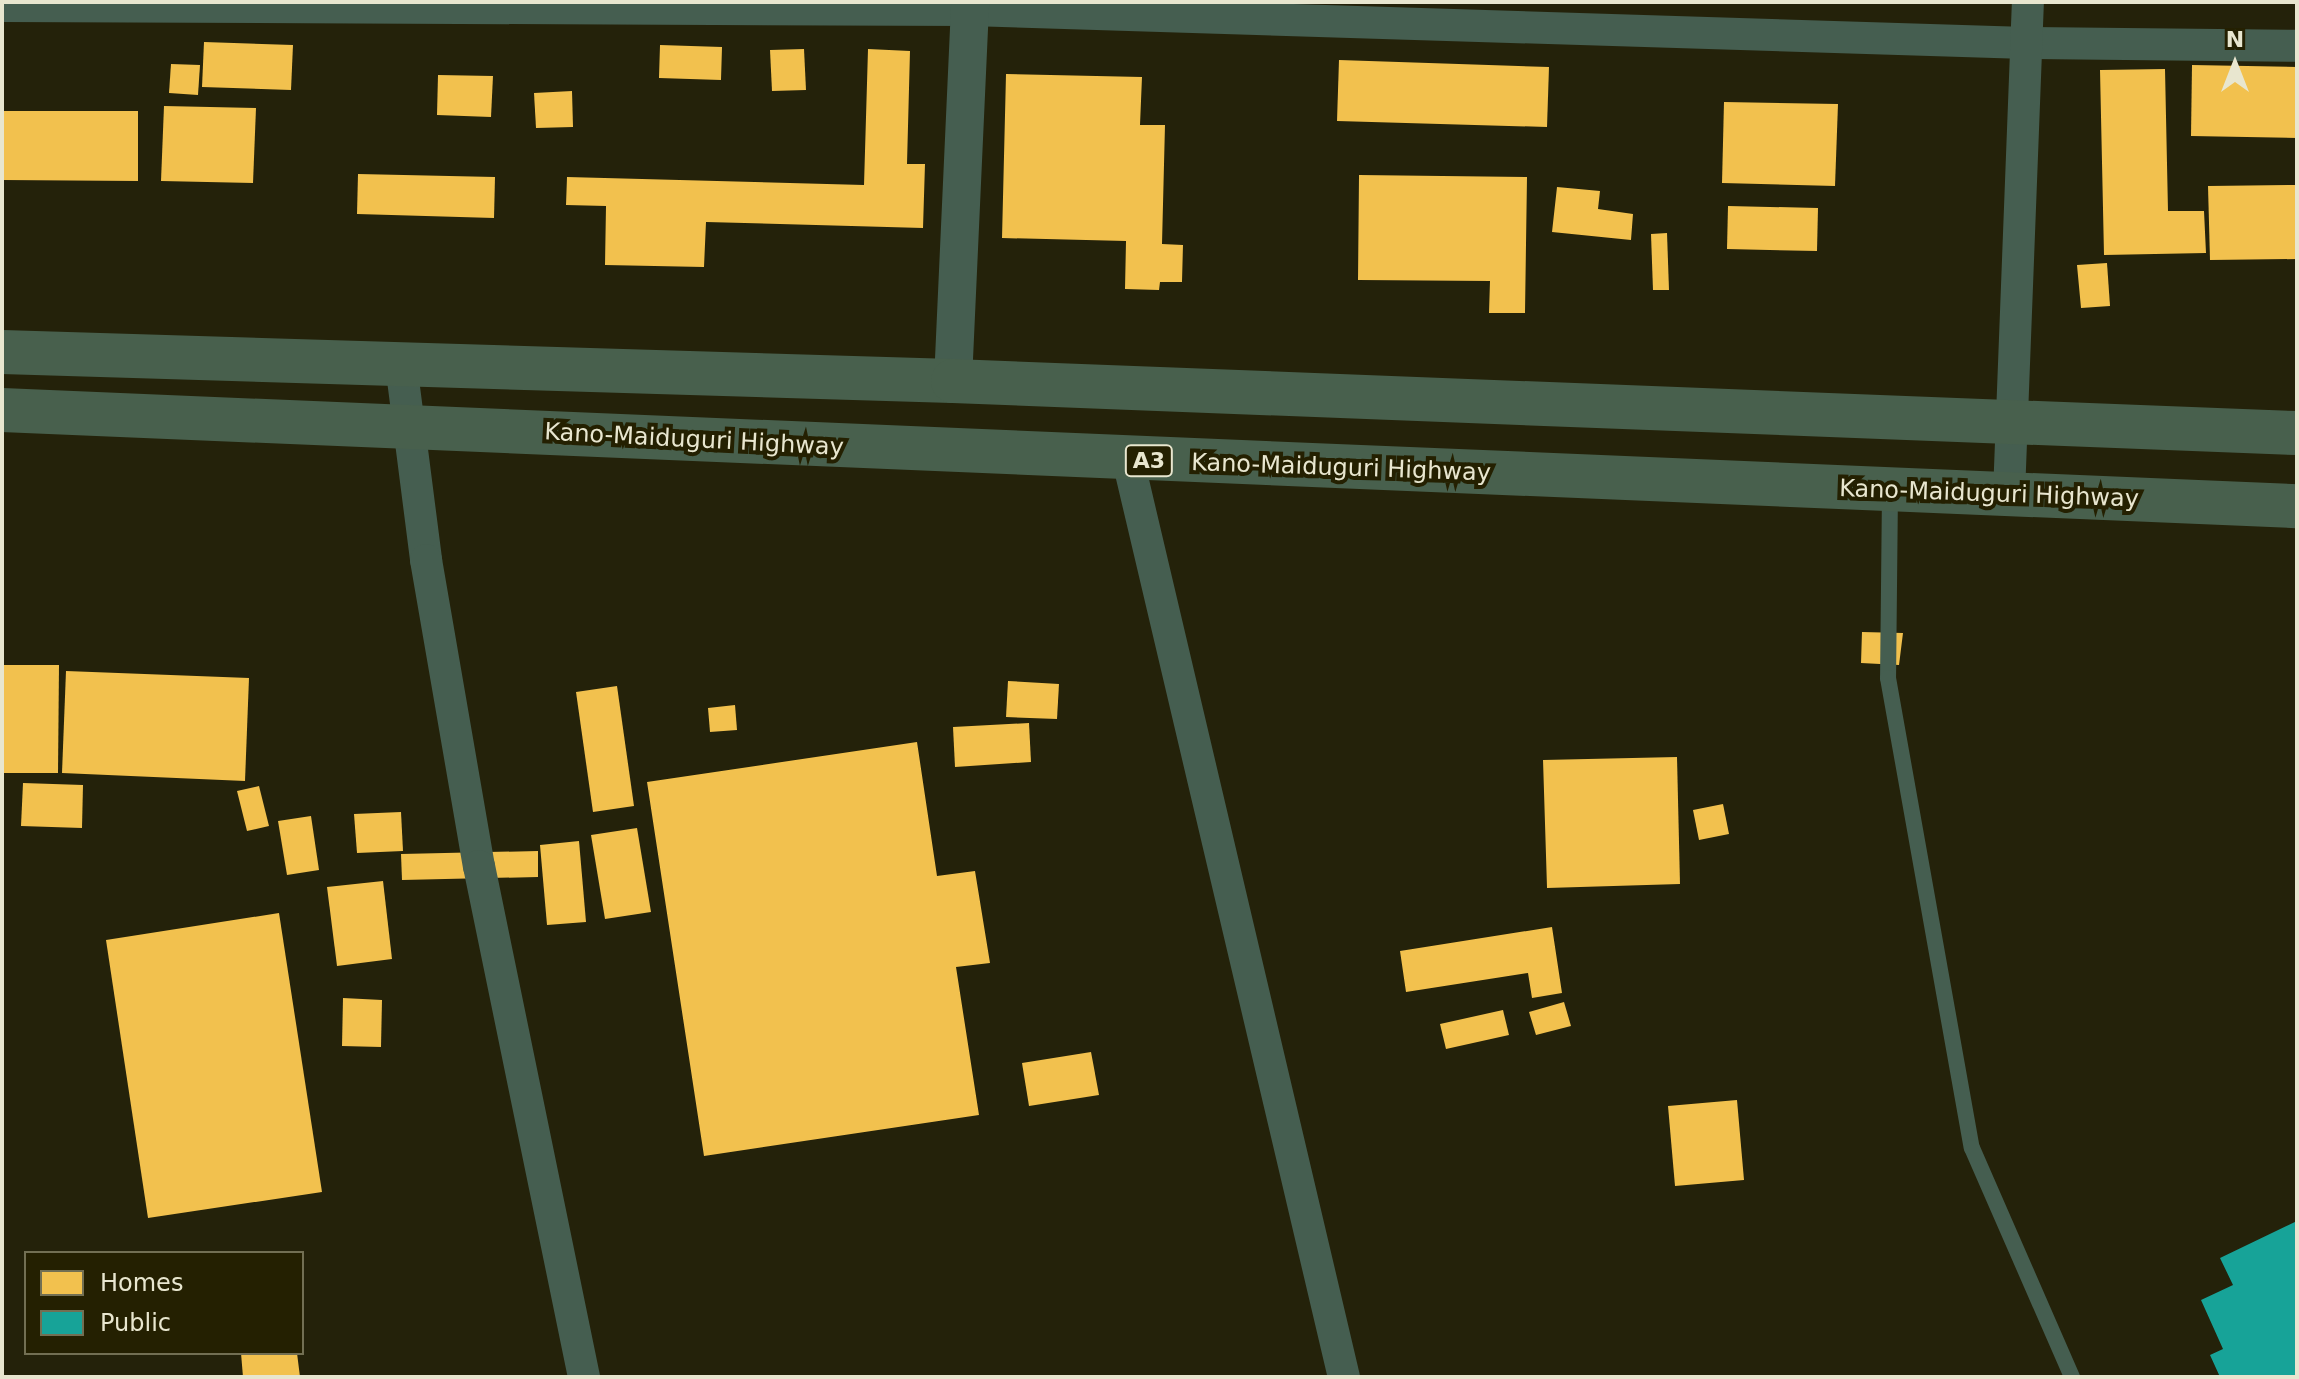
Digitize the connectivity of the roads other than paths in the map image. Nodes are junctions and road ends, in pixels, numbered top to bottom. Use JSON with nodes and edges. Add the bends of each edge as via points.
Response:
{"nodes":[{"id":1,"x":2028,"y":2,"type":"edge"},
{"id":2,"x":2,"y":6,"type":"edge"},
{"id":3,"x":970,"y":6,"type":"edge"},
{"id":4,"x":2026,"y":43,"type":"junction"},
{"id":5,"x":2297,"y":46,"type":"edge"},
{"id":6,"x":2,"y":352,"type":"edge"},
{"id":7,"x":401,"y":364,"type":"junction"},
{"id":8,"x":953,"y":381,"type":"junction"},
{"id":9,"x":2,"y":410,"type":"edge"},
{"id":10,"x":2012,"y":420,"type":"junction"},
{"id":11,"x":407,"y":427,"type":"junction"},
{"id":12,"x":2297,"y":433,"type":"edge"},
{"id":13,"x":1128,"y":460,"type":"junction"},
{"id":14,"x":1890,"y":490,"type":"junction"},
{"id":15,"x":2009,"y":494,"type":"junction"},
{"id":16,"x":2297,"y":506,"type":"edge"},
{"id":17,"x":584,"y":1377,"type":"edge"},
{"id":18,"x":1344,"y":1377,"type":"edge"},
{"id":19,"x":2072,"y":1377,"type":"edge"}],
"edges":[{"from":1,"to":4,"type":"street"},
{"from":2,"to":3,"type":"street"},
{"from":3,"to":4,"type":"street"},
{"from":3,"to":8,"type":"street"},
{"from":4,"to":5,"type":"street"},
{"from":4,"to":10,"type":"street"},
{"from":6,"to":7,"type":"highway"},
{"from":7,"to":8,"type":"highway"},
{"from":7,"to":11,"type":"street"},
{"from":8,"to":10,"type":"highway"},
{"from":9,"to":11,"type":"highway","name":"Kano-Maiduguri Highway","number":"A3"},
{"from":10,"to":12,"type":"highway"},
{"from":10,"to":15,"type":"street"},
{"from":11,"to":13,"type":"highway","name":"Kano-Maiduguri Highway","number":"A3"},
{"from":11,"to":17,"type":"street","via":[[479,866]]},
{"from":13,"to":14,"type":"highway","name":"Kano-Maiduguri Highway","number":"A3"},
{"from":13,"to":18,"type":"street"},
{"from":14,"to":15,"type":"highway","name":"Kano-Maiduguri Highway","number":"A3"},
{"from":14,"to":19,"type":"lane","via":[[1888,678],[1972,1148]]},
{"from":15,"to":16,"type":"highway","name":"Kano-Maiduguri Highway","number":"A3"}]}
